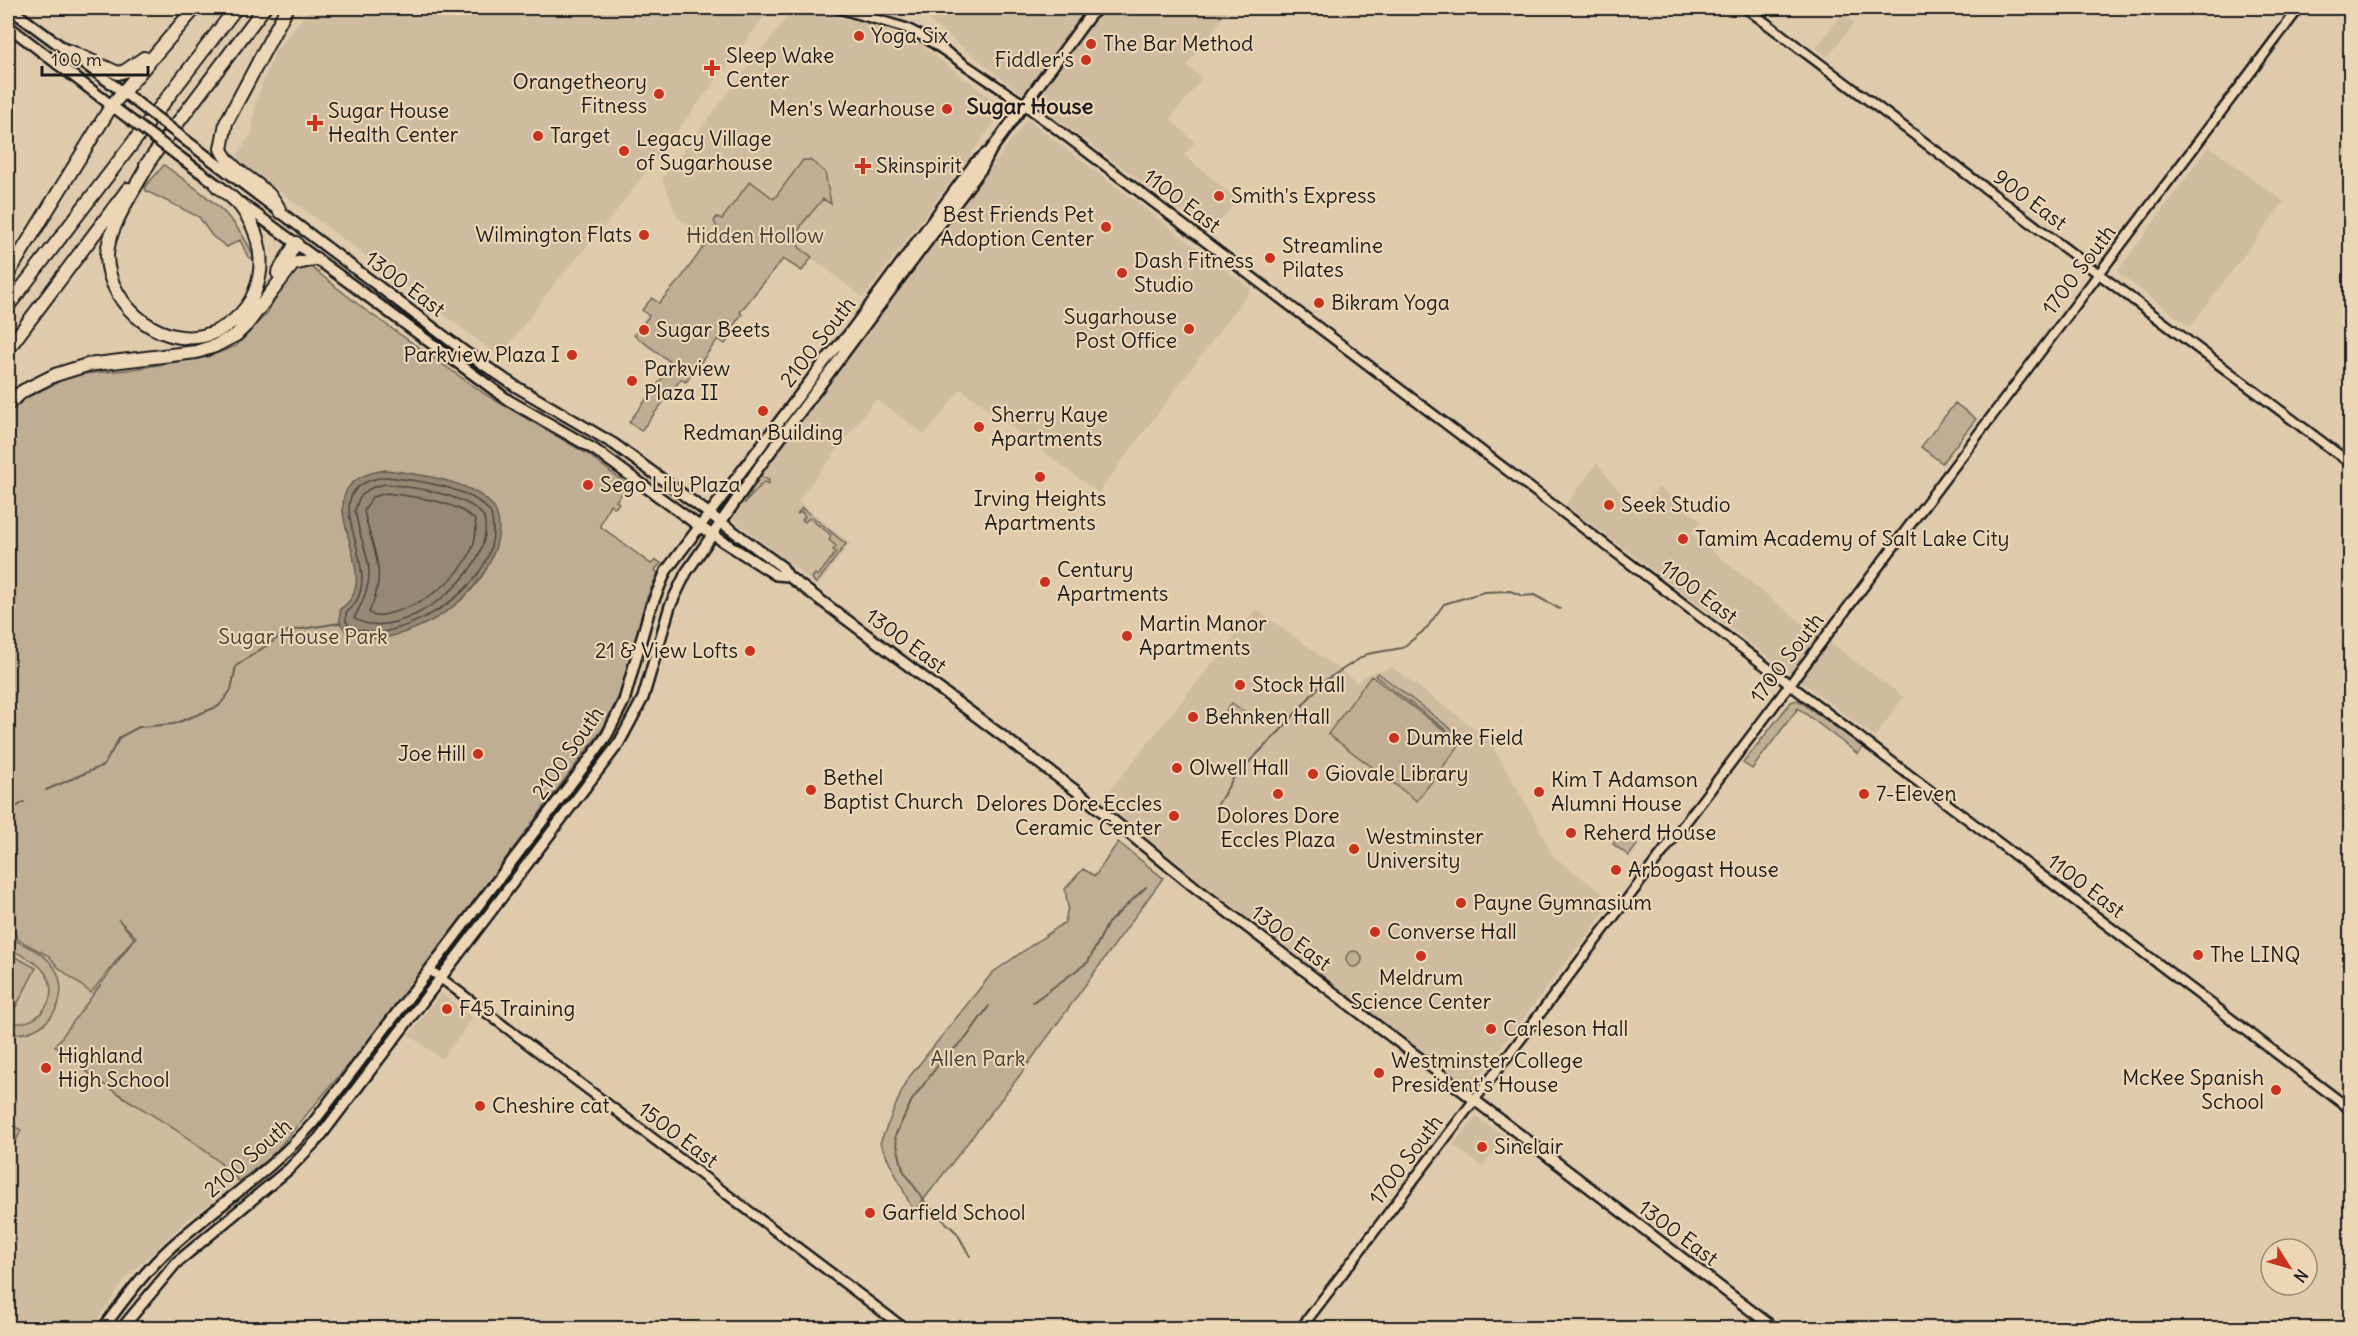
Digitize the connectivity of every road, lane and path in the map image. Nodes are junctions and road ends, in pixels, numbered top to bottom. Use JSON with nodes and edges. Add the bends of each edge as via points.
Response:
{"nodes":[{"id":1,"x":9,"y":8,"type":"edge"},
{"id":2,"x":195,"y":8,"type":"edge"},
{"id":3,"x":236,"y":8,"type":"edge"},
{"id":4,"x":264,"y":8,"type":"edge"},
{"id":5,"x":286,"y":8,"type":"edge"},
{"id":6,"x":837,"y":8,"type":"edge"},
{"id":7,"x":1099,"y":8,"type":"edge"},
{"id":8,"x":1746,"y":8,"type":"edge"},
{"id":9,"x":2299,"y":8,"type":"edge"},
{"id":10,"x":1090,"y":11,"type":"edge"},
{"id":11,"x":8,"y":26,"type":"edge"},
{"id":12,"x":69,"y":51,"type":"junction"},
{"id":13,"x":153,"y":53,"type":"junction"},
{"id":14,"x":123,"y":91,"type":"junction"},
{"id":15,"x":112,"y":105,"type":"junction"},
{"id":16,"x":1025,"y":105,"type":"junction"},
{"id":17,"x":991,"y":150,"type":"junction"},
{"id":18,"x":150,"y":161,"type":"junction"},
{"id":19,"x":217,"y":186,"type":"junction"},
{"id":20,"x":280,"y":212,"type":"junction"},
{"id":21,"x":296,"y":243,"type":"junction"},
{"id":22,"x":911,"y":248,"type":"junction"},
{"id":23,"x":316,"y":258,"type":"junction"},
{"id":24,"x":8,"y":274,"type":"edge"},
{"id":25,"x":2098,"y":274,"type":"junction"},
{"id":26,"x":898,"y":279,"type":"junction"},
{"id":27,"x":8,"y":306,"type":"edge"},
{"id":28,"x":257,"y":311,"type":"junction"},
{"id":29,"x":8,"y":349,"type":"edge"},
{"id":30,"x":829,"y":356,"type":"junction"},
{"id":31,"x":8,"y":404,"type":"edge"},
{"id":32,"x":794,"y":419,"type":"junction"},
{"id":33,"x":2350,"y":463,"type":"edge"},
{"id":34,"x":708,"y":515,"type":"junction"},
{"id":35,"x":721,"y":523,"type":"junction"},
{"id":36,"x":699,"y":526,"type":"junction"},
{"id":37,"x":713,"y":534,"type":"junction"},
{"id":38,"x":788,"y":576,"type":"junction"},
{"id":39,"x":1790,"y":684,"type":"junction"},
{"id":40,"x":430,"y":970,"type":"junction"},
{"id":41,"x":441,"y":978,"type":"junction"},
{"id":42,"x":1474,"y":1101,"type":"junction"},
{"id":43,"x":2350,"y":1108,"type":"edge"},
{"id":44,"x":104,"y":1329,"type":"edge"},
{"id":45,"x":122,"y":1329,"type":"edge"},
{"id":46,"x":904,"y":1329,"type":"edge"},
{"id":47,"x":1301,"y":1329,"type":"edge"},
{"id":48,"x":1774,"y":1329,"type":"edge"}],
"edges":[{"from":1,"to":12,"type":"main road","name":"1300 East"},
{"from":2,"to":13,"type":"highway"},
{"from":3,"to":27,"type":"highway"},
{"from":4,"to":18,"type":"highway"},
{"from":5,"to":20,"type":"highway","via":[[226,123],[221,149],[233,166],[276,200]]},
{"from":6,"to":16,"type":"street","name":"1100 East","via":[[924,37]]},
{"from":7,"to":10,"type":"main road","name":"2100 South"},
{"from":8,"to":25,"type":"street","name":"900 East"},
{"from":9,"to":25,"type":"street","name":"1700 South"},
{"from":10,"to":16,"type":"main road","name":"2100 South"},
{"from":11,"to":15,"type":"main road","name":"1300 East"},
{"from":12,"to":13,"type":"highway","via":[[118,73]]},
{"from":12,"to":14,"type":"main road","name":"1300 East"},
{"from":13,"to":14,"type":"highway"},
{"from":14,"to":15,"type":"highway"},
{"from":14,"to":20,"type":"main road","name":"1300 East","bridge":true},
{"from":15,"to":19,"type":"main road","name":"1300 East","bridge":true},
{"from":15,"to":24,"type":"highway"},
{"from":16,"to":17,"type":"main road","name":"2100 South"},
{"from":16,"to":39,"type":"street","name":"1100 East"},
{"from":17,"to":22,"type":"main road","name":"2100 South","via":[[975,163]]},
{"from":17,"to":26,"type":"main road","name":"2100 South","via":[[982,168]]},
{"from":18,"to":19,"type":"highway","via":[[112,232],[107,255],[111,278],[130,313],[171,335],[197,336],[217,331],[244,311],[258,290],[260,244],[241,206]]},
{"from":18,"to":29,"type":"highway"},
{"from":19,"to":21,"type":"main road","name":"1300 East"},
{"from":20,"to":34,"type":"main road","name":"1300 East","via":[[482,364],[614,444]]},
{"from":21,"to":23,"type":"main road","name":"1300 East"},
{"from":21,"to":28,"type":"highway"},
{"from":22,"to":26,"type":"main road","via":[[913,253],[898,272]]},
{"from":22,"to":30,"type":"main road","name":"2100 South"},
{"from":23,"to":28,"type":"highway","via":[[293,264]]},
{"from":23,"to":36,"type":"main road","name":"1300 East","via":[[479,380],[595,450]]},
{"from":25,"to":33,"type":"street","name":"900 East"},
{"from":25,"to":39,"type":"street","name":"1700 South"},
{"from":26,"to":32,"type":"main road","name":"2100 South"},
{"from":28,"to":31,"type":"highway","via":[[236,335],[215,346],[196,352],[87,365],[55,375],[23,391]]},
{"from":30,"to":32,"type":"main road","via":[[826,369],[794,411]]},
{"from":30,"to":34,"type":"main road","name":"2100 South"},
{"from":32,"to":35,"type":"main road","name":"2100 South"},
{"from":34,"to":35,"type":"main road","name":"1300 East"},
{"from":34,"to":36,"type":"main road","name":"2100 South"},
{"from":35,"to":37,"type":"main road","name":"2100 South"},
{"from":35,"to":38,"type":"main road","name":"1300 East","via":[[782,567]]},
{"from":36,"to":37,"type":"main road","name":"1300 East"},
{"from":36,"to":40,"type":"main road","name":"2100 South","via":[[670,565],[658,589],[627,695],[607,735]]},
{"from":37,"to":38,"type":"main road","name":"1300 East","via":[[776,575]]},
{"from":37,"to":41,"type":"main road","name":"2100 South","via":[[672,600],[645,692],[627,733]]},
{"from":38,"to":42,"type":"main road","name":"1300 East","via":[[1083,796],[1196,888]]},
{"from":39,"to":42,"type":"street","name":"1700 South"},
{"from":39,"to":43,"type":"street","name":"1100 East"},
{"from":40,"to":41,"type":"street","name":"1500 East"},
{"from":40,"to":44,"type":"main road","name":"2100 South","via":[[296,1142],[169,1249]]},
{"from":41,"to":45,"type":"main road","name":"2100 South","via":[[309,1149],[176,1263]]},
{"from":41,"to":46,"type":"street","name":"1500 East"},
{"from":42,"to":47,"type":"street","name":"1700 South"},
{"from":42,"to":48,"type":"main road","name":"1300 East"}]}
